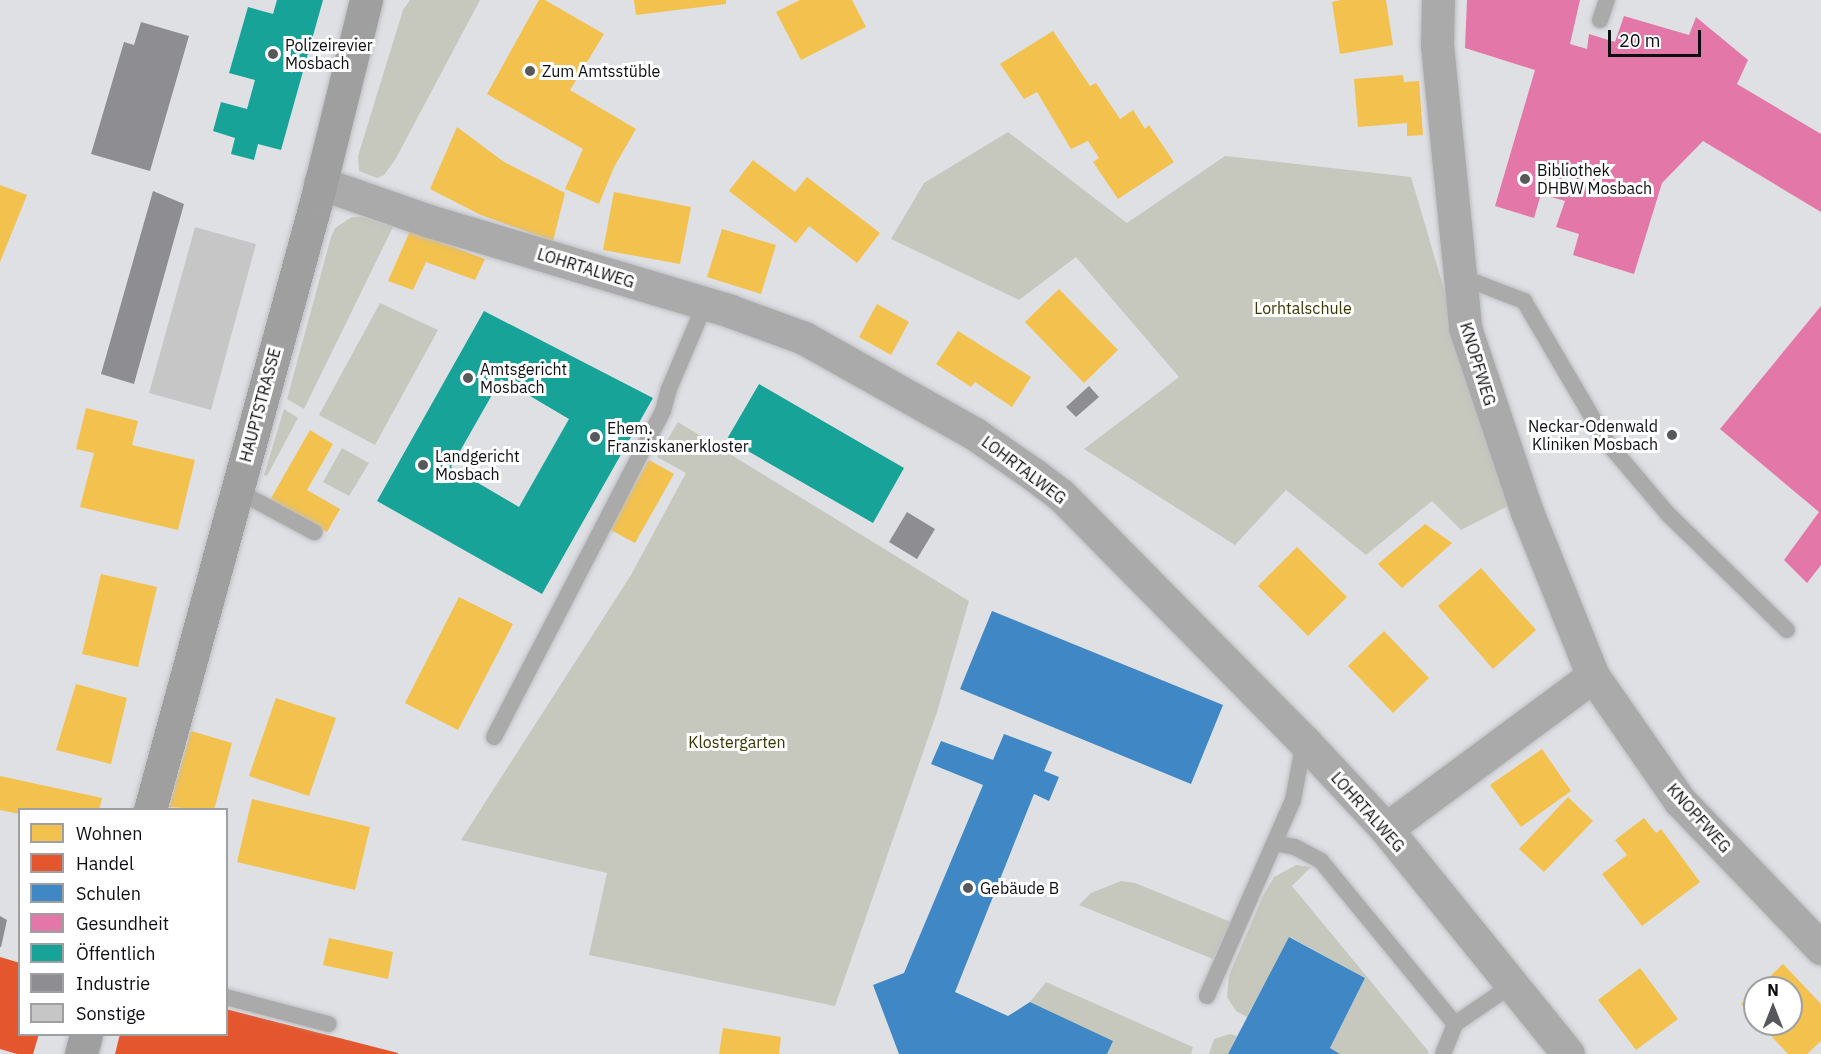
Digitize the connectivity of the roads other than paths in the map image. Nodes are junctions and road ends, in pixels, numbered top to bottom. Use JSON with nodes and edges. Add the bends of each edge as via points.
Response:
{"nodes":[{"id":1,"x":366,"y":0,"type":"edge"},
{"id":2,"x":1438,"y":0,"type":"edge"},
{"id":3,"x":1607,"y":0,"type":"edge"},
{"id":4,"x":1600,"y":20,"type":"dead end"},
{"id":5,"x":320,"y":183,"type":"junction"},
{"id":6,"x":1459,"y":276,"type":"junction"},
{"id":7,"x":705,"y":304,"type":"junction"},
{"id":8,"x":236,"y":490,"type":"junction"},
{"id":9,"x":314,"y":532,"type":"dead end"},
{"id":10,"x":1787,"y":630,"type":"dead end"},
{"id":11,"x":1593,"y":676,"type":"junction"},
{"id":12,"x":494,"y":737,"type":"dead end"},
{"id":13,"x":1304,"y":741,"type":"junction"},
{"id":14,"x":151,"y":808,"type":"edge"},
{"id":15,"x":1386,"y":829,"type":"junction"},
{"id":16,"x":1274,"y":843,"type":"junction"},
{"id":17,"x":1821,"y":948,"type":"edge"},
{"id":18,"x":1512,"y":986,"type":"junction"},
{"id":19,"x":1207,"y":996,"type":"dead end"},
{"id":20,"x":228,"y":999,"type":"edge"},
{"id":21,"x":327,"y":1024,"type":"dead end"},
{"id":22,"x":1455,"y":1024,"type":"junction"},
{"id":23,"x":86,"y":1036,"type":"edge"},
{"id":24,"x":81,"y":1054,"type":"edge"},
{"id":25,"x":1443,"y":1054,"type":"edge"},
{"id":26,"x":1568,"y":1054,"type":"edge"}],
"edges":[{"from":1,"to":5,"type":"street","name":"HAUPTSTRASSE"},
{"from":2,"to":6,"type":"street","name":"KNOPFWEG","via":[[1437,45]]},
{"from":3,"to":4,"type":"lane"},
{"from":5,"to":7,"type":"street","name":"LOHRTALWEG","via":[[429,221]]},
{"from":5,"to":8,"type":"street","name":"HAUPTSTRASSE"},
{"from":6,"to":10,"type":"lane","via":[[1524,301],[1606,441],[1668,514]]},
{"from":6,"to":11,"type":"street","name":"KNOPFWEG","via":[[1465,328],[1512,469]]},
{"from":7,"to":12,"type":"lane","via":[[663,411]]},
{"from":7,"to":13,"type":"street","name":"LOHRTALWEG","via":[[804,338],[975,434],[1061,495]]},
{"from":8,"to":9,"type":"lane"},
{"from":8,"to":14,"type":"street","name":"HAUPTSTRASSE"},
{"from":11,"to":15,"type":"street"},
{"from":11,"to":17,"type":"street","name":"KNOPFWEG","via":[[1680,801]]},
{"from":13,"to":15,"type":"street","name":"LOHRTALWEG"},
{"from":13,"to":16,"type":"lane","via":[[1293,800]]},
{"from":15,"to":18,"type":"street","name":"LOHRTALWEG"},
{"from":16,"to":19,"type":"lane"},
{"from":16,"to":22,"type":"lane","via":[[1321,861]]},
{"from":18,"to":22,"type":"lane"},
{"from":18,"to":26,"type":"street","name":"LOHRTALWEG"},
{"from":20,"to":21,"type":"lane"},
{"from":22,"to":25,"type":"lane"},
{"from":23,"to":24,"type":"street"}]}
